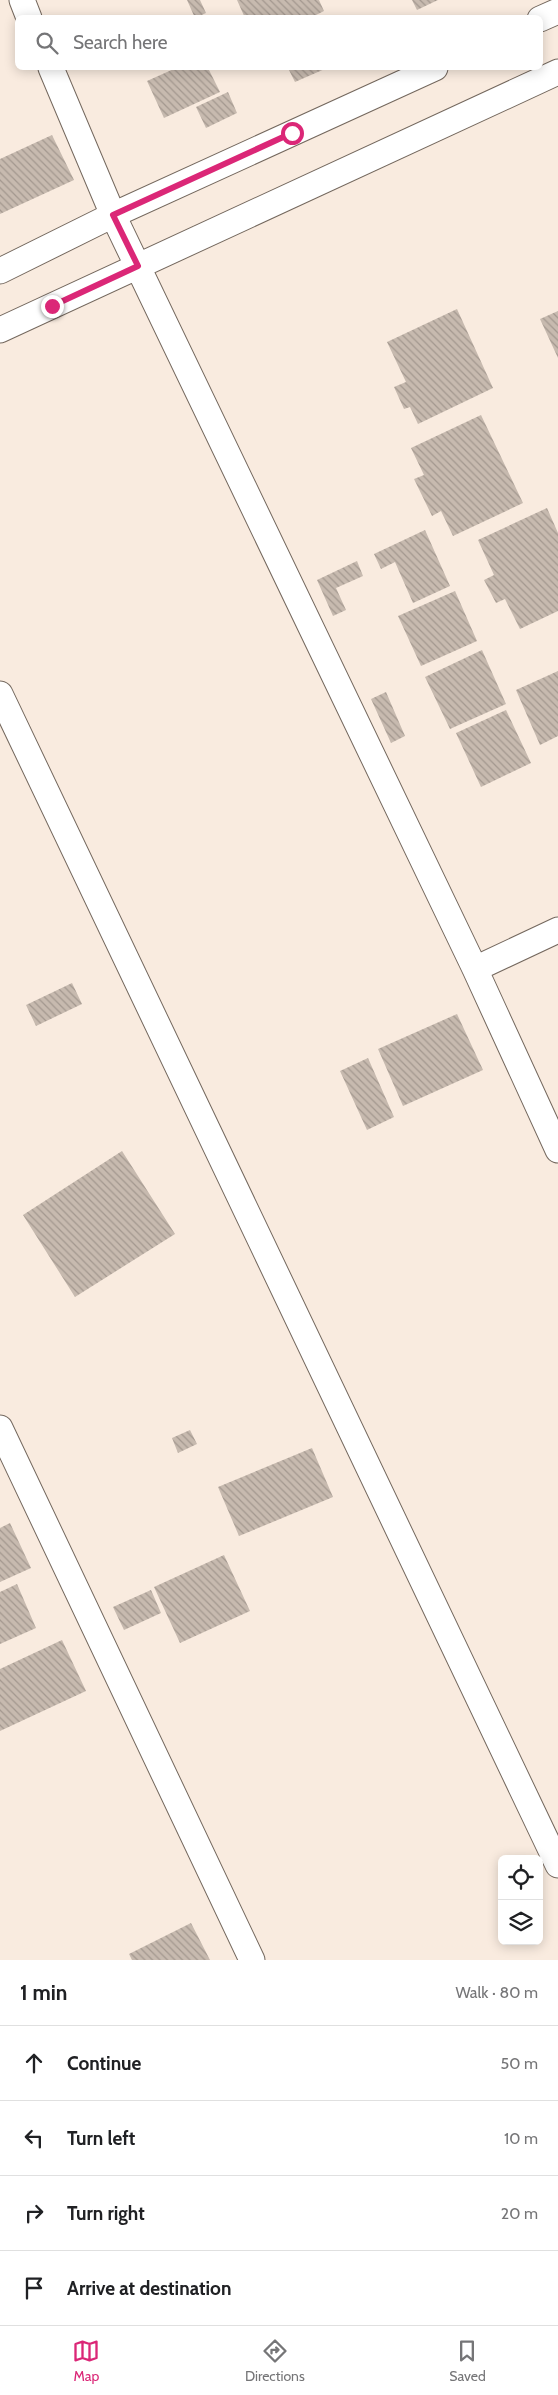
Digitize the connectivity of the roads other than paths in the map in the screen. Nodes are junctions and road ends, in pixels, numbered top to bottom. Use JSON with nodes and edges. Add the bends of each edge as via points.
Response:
{"nodes":[{"id":1,"x":22,"y":0,"type":"edge"},
{"id":2,"x":558,"y":11,"type":"edge"},
{"id":3,"x":28,"y":15,"type":"edge"},
{"id":4,"x":543,"y":18,"type":"edge"},
{"id":5,"x":51,"y":70,"type":"edge"},
{"id":6,"x":431,"y":70,"type":"edge"},
{"id":7,"x":558,"y":72,"type":"edge"},
{"id":8,"x":113,"y":215,"type":"junction"},
{"id":9,"x":138,"y":266,"type":"junction"},
{"id":10,"x":0,"y":271,"type":"edge"},
{"id":11,"x":0,"y":330,"type":"edge"},
{"id":12,"x":0,"y":694,"type":"edge"},
{"id":13,"x":558,"y":930,"type":"edge"},
{"id":14,"x":475,"y":969,"type":"junction"},
{"id":15,"x":558,"y":1150,"type":"edge"},
{"id":16,"x":0,"y":1428,"type":"edge"},
{"id":17,"x":558,"y":1865,"type":"edge"},
{"id":18,"x":252,"y":1960,"type":"edge"}],
"edges":[{"from":1,"to":3,"type":"street"},
{"from":2,"to":4,"type":"street"},
{"from":5,"to":8,"type":"street"},
{"from":6,"to":8,"type":"street"},
{"from":7,"to":9,"type":"street"},
{"from":8,"to":9,"type":"street"},
{"from":8,"to":10,"type":"street"},
{"from":9,"to":11,"type":"street"},
{"from":9,"to":14,"type":"street"},
{"from":12,"to":17,"type":"street"},
{"from":13,"to":14,"type":"street"},
{"from":14,"to":15,"type":"street"},
{"from":16,"to":18,"type":"street"}]}
